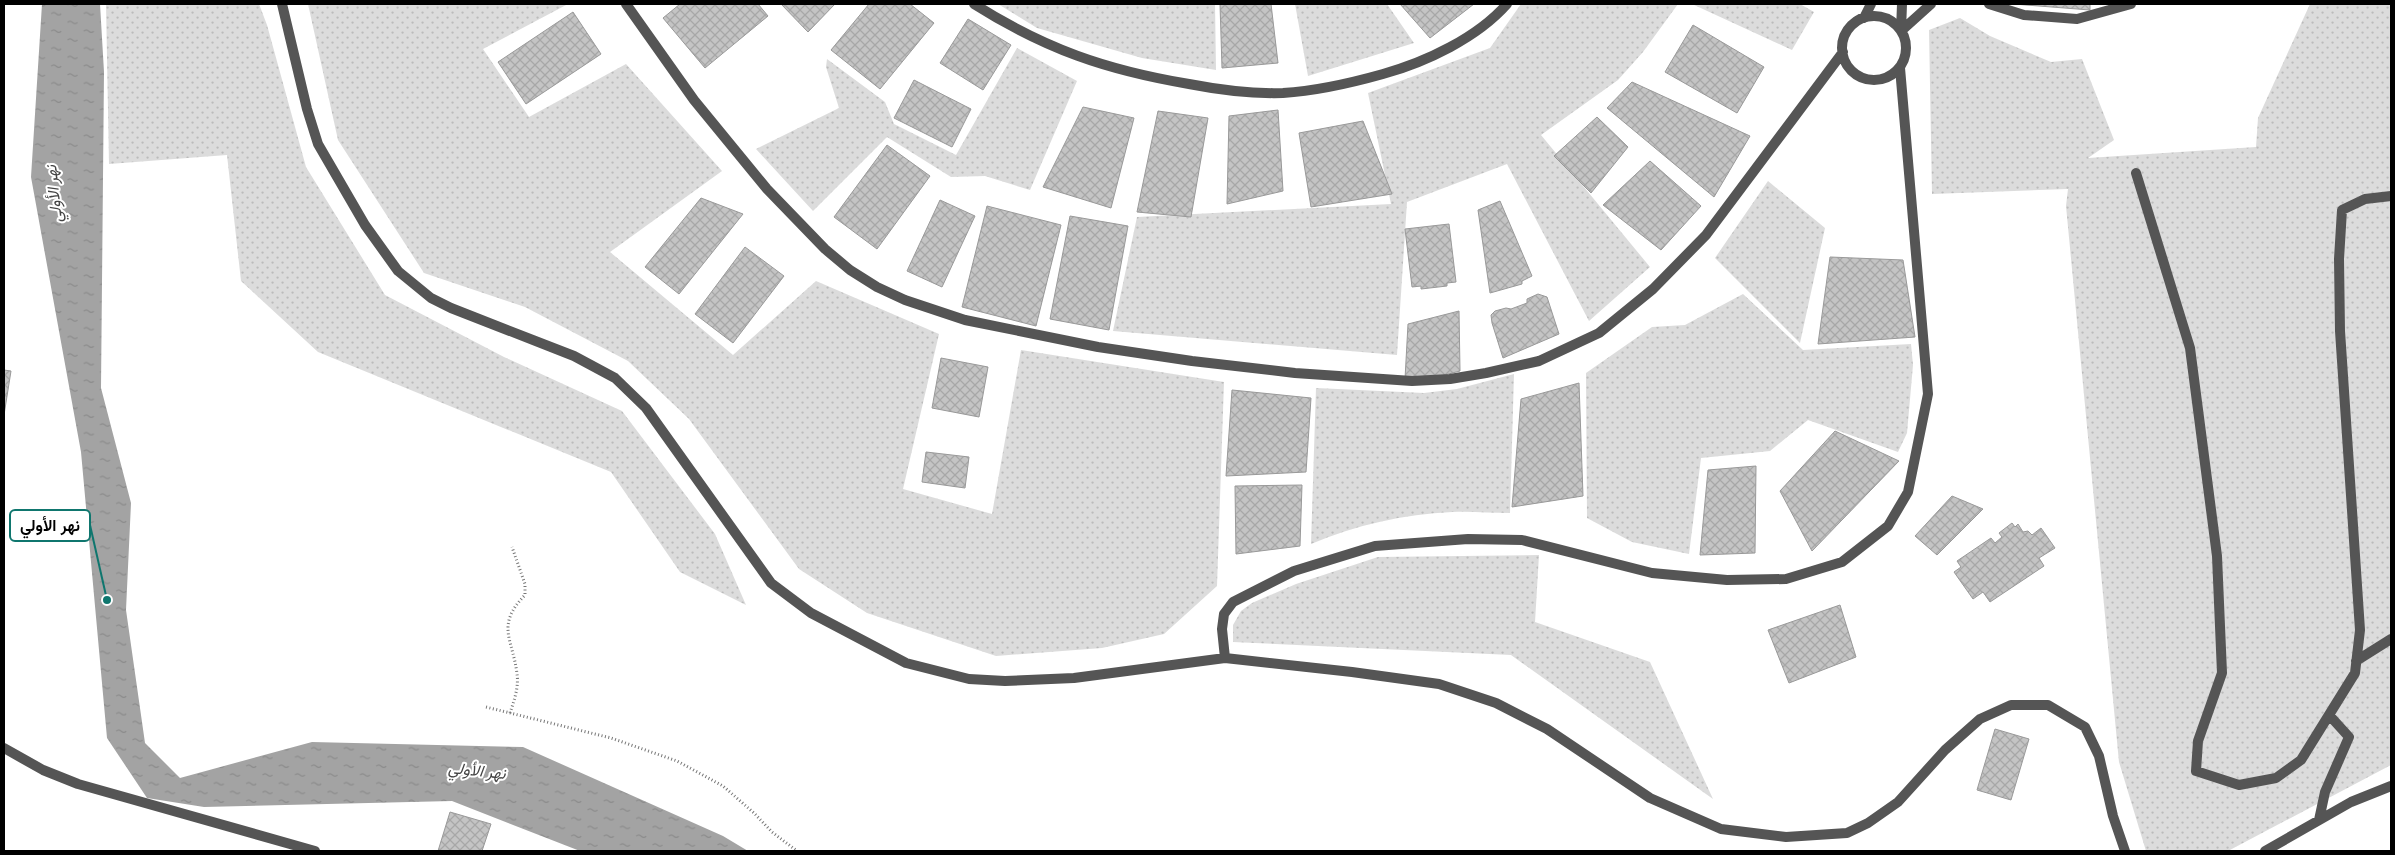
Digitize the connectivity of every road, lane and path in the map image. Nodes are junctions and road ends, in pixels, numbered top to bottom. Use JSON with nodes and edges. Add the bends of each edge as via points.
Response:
{"nodes":[{"id":1,"x":282,"y":4,"type":"edge"},
{"id":2,"x":626,"y":4,"type":"edge"},
{"id":3,"x":974,"y":4,"type":"edge"},
{"id":4,"x":1507,"y":4,"type":"edge"},
{"id":5,"x":1871,"y":4,"type":"edge"},
{"id":6,"x":1902,"y":4,"type":"edge"},
{"id":7,"x":1931,"y":4,"type":"edge"},
{"id":8,"x":1989,"y":4,"type":"edge"},
{"id":9,"x":2131,"y":4,"type":"edge"},
{"id":10,"x":1864,"y":18,"type":"junction"},
{"id":11,"x":1901,"y":31,"type":"junction"},
{"id":12,"x":1842,"y":52,"type":"junction"},
{"id":13,"x":1900,"y":68,"type":"junction"},
{"id":14,"x":2136,"y":172,"type":"dead end"},
{"id":15,"x":2391,"y":196,"type":"edge"},
{"id":16,"x":512,"y":547,"type":"dead end"},
{"id":17,"x":2391,"y":639,"type":"edge"},
{"id":18,"x":1225,"y":658,"type":"junction"},
{"id":19,"x":2356,"y":661,"type":"junction"},
{"id":20,"x":486,"y":707,"type":"dead end"},
{"id":21,"x":510,"y":713,"type":"junction"},
{"id":22,"x":2330,"y":716,"type":"junction"},
{"id":23,"x":4,"y":748,"type":"edge"},
{"id":24,"x":2391,"y":786,"type":"edge"},
{"id":25,"x":2319,"y":820,"type":"junction"},
{"id":26,"x":315,"y":851,"type":"edge"},
{"id":27,"x":797,"y":851,"type":"edge"},
{"id":28,"x":2125,"y":851,"type":"edge"},
{"id":29,"x":2265,"y":851,"type":"edge"}],
"edges":[{"from":1,"to":18,"type":"street","via":[[318,144],[365,225],[398,271],[431,298],[451,308],[574,356],[615,378],[646,408],[770,583],[810,613],[906,663],[970,679],[1005,682],[1074,678]]},
{"from":2,"to":12,"type":"street","via":[[694,100],[768,190],[850,270],[905,300],[965,320],[1098,347],[1295,373],[1412,381],[1486,374],[1539,362],[1599,333],[1653,289],[1706,235]]},
{"from":3,"to":4,"type":"street","via":[[1031,37],[1090,62],[1212,88],[1284,93],[1360,81],[1433,57],[1471,34]]},
{"from":5,"to":10,"type":"street"},
{"from":6,"to":11,"type":"street"},
{"from":7,"to":11,"type":"street"},
{"from":8,"to":9,"type":"street","via":[[2024,15],[2077,19]]},
{"from":10,"to":11,"type":"street","via":[[1885,18]]},
{"from":10,"to":12,"type":"street","via":[[1847,31]]},
{"from":11,"to":13,"type":"street","via":[[1906,50]]},
{"from":12,"to":13,"type":"street","via":[[1852,71],[1872,80],[1882,79]]},
{"from":13,"to":18,"type":"street","via":[[1928,394],[1908,492],[1888,526],[1842,562],[1786,579],[1727,580],[1652,573],[1522,540],[1468,539],[1375,546],[1294,571],[1233,602],[1224,614]]},
{"from":14,"to":22,"type":"street","via":[[2190,348],[2217,556],[2222,673],[2198,741],[2196,771],[2239,785],[2276,778],[2301,760]]},
{"from":15,"to":19,"type":"street","via":[[2366,199],[2342,210],[2338,259],[2360,630]]},
{"from":16,"to":21,"type":"path","via":[[525,584],[525,595],[508,619],[518,676]]},
{"from":17,"to":19,"type":"street"},
{"from":18,"to":28,"type":"street","via":[[1439,684],[1483,698],[1547,729],[1650,798],[1721,829],[1786,837],[1847,834],[1868,824],[1898,802],[1945,750],[1980,719],[2011,705],[2048,705],[2085,728],[2099,756]]},
{"from":19,"to":22,"type":"street","via":[[2355,672]]},
{"from":20,"to":21,"type":"path"},
{"from":21,"to":27,"type":"path","via":[[611,738],[677,761],[723,786]]},
{"from":22,"to":25,"type":"street","via":[[2349,737],[2325,792]]},
{"from":23,"to":26,"type":"street","via":[[43,770],[78,784]]},
{"from":24,"to":25,"type":"street","via":[[2351,802]]},
{"from":25,"to":29,"type":"street"}]}
